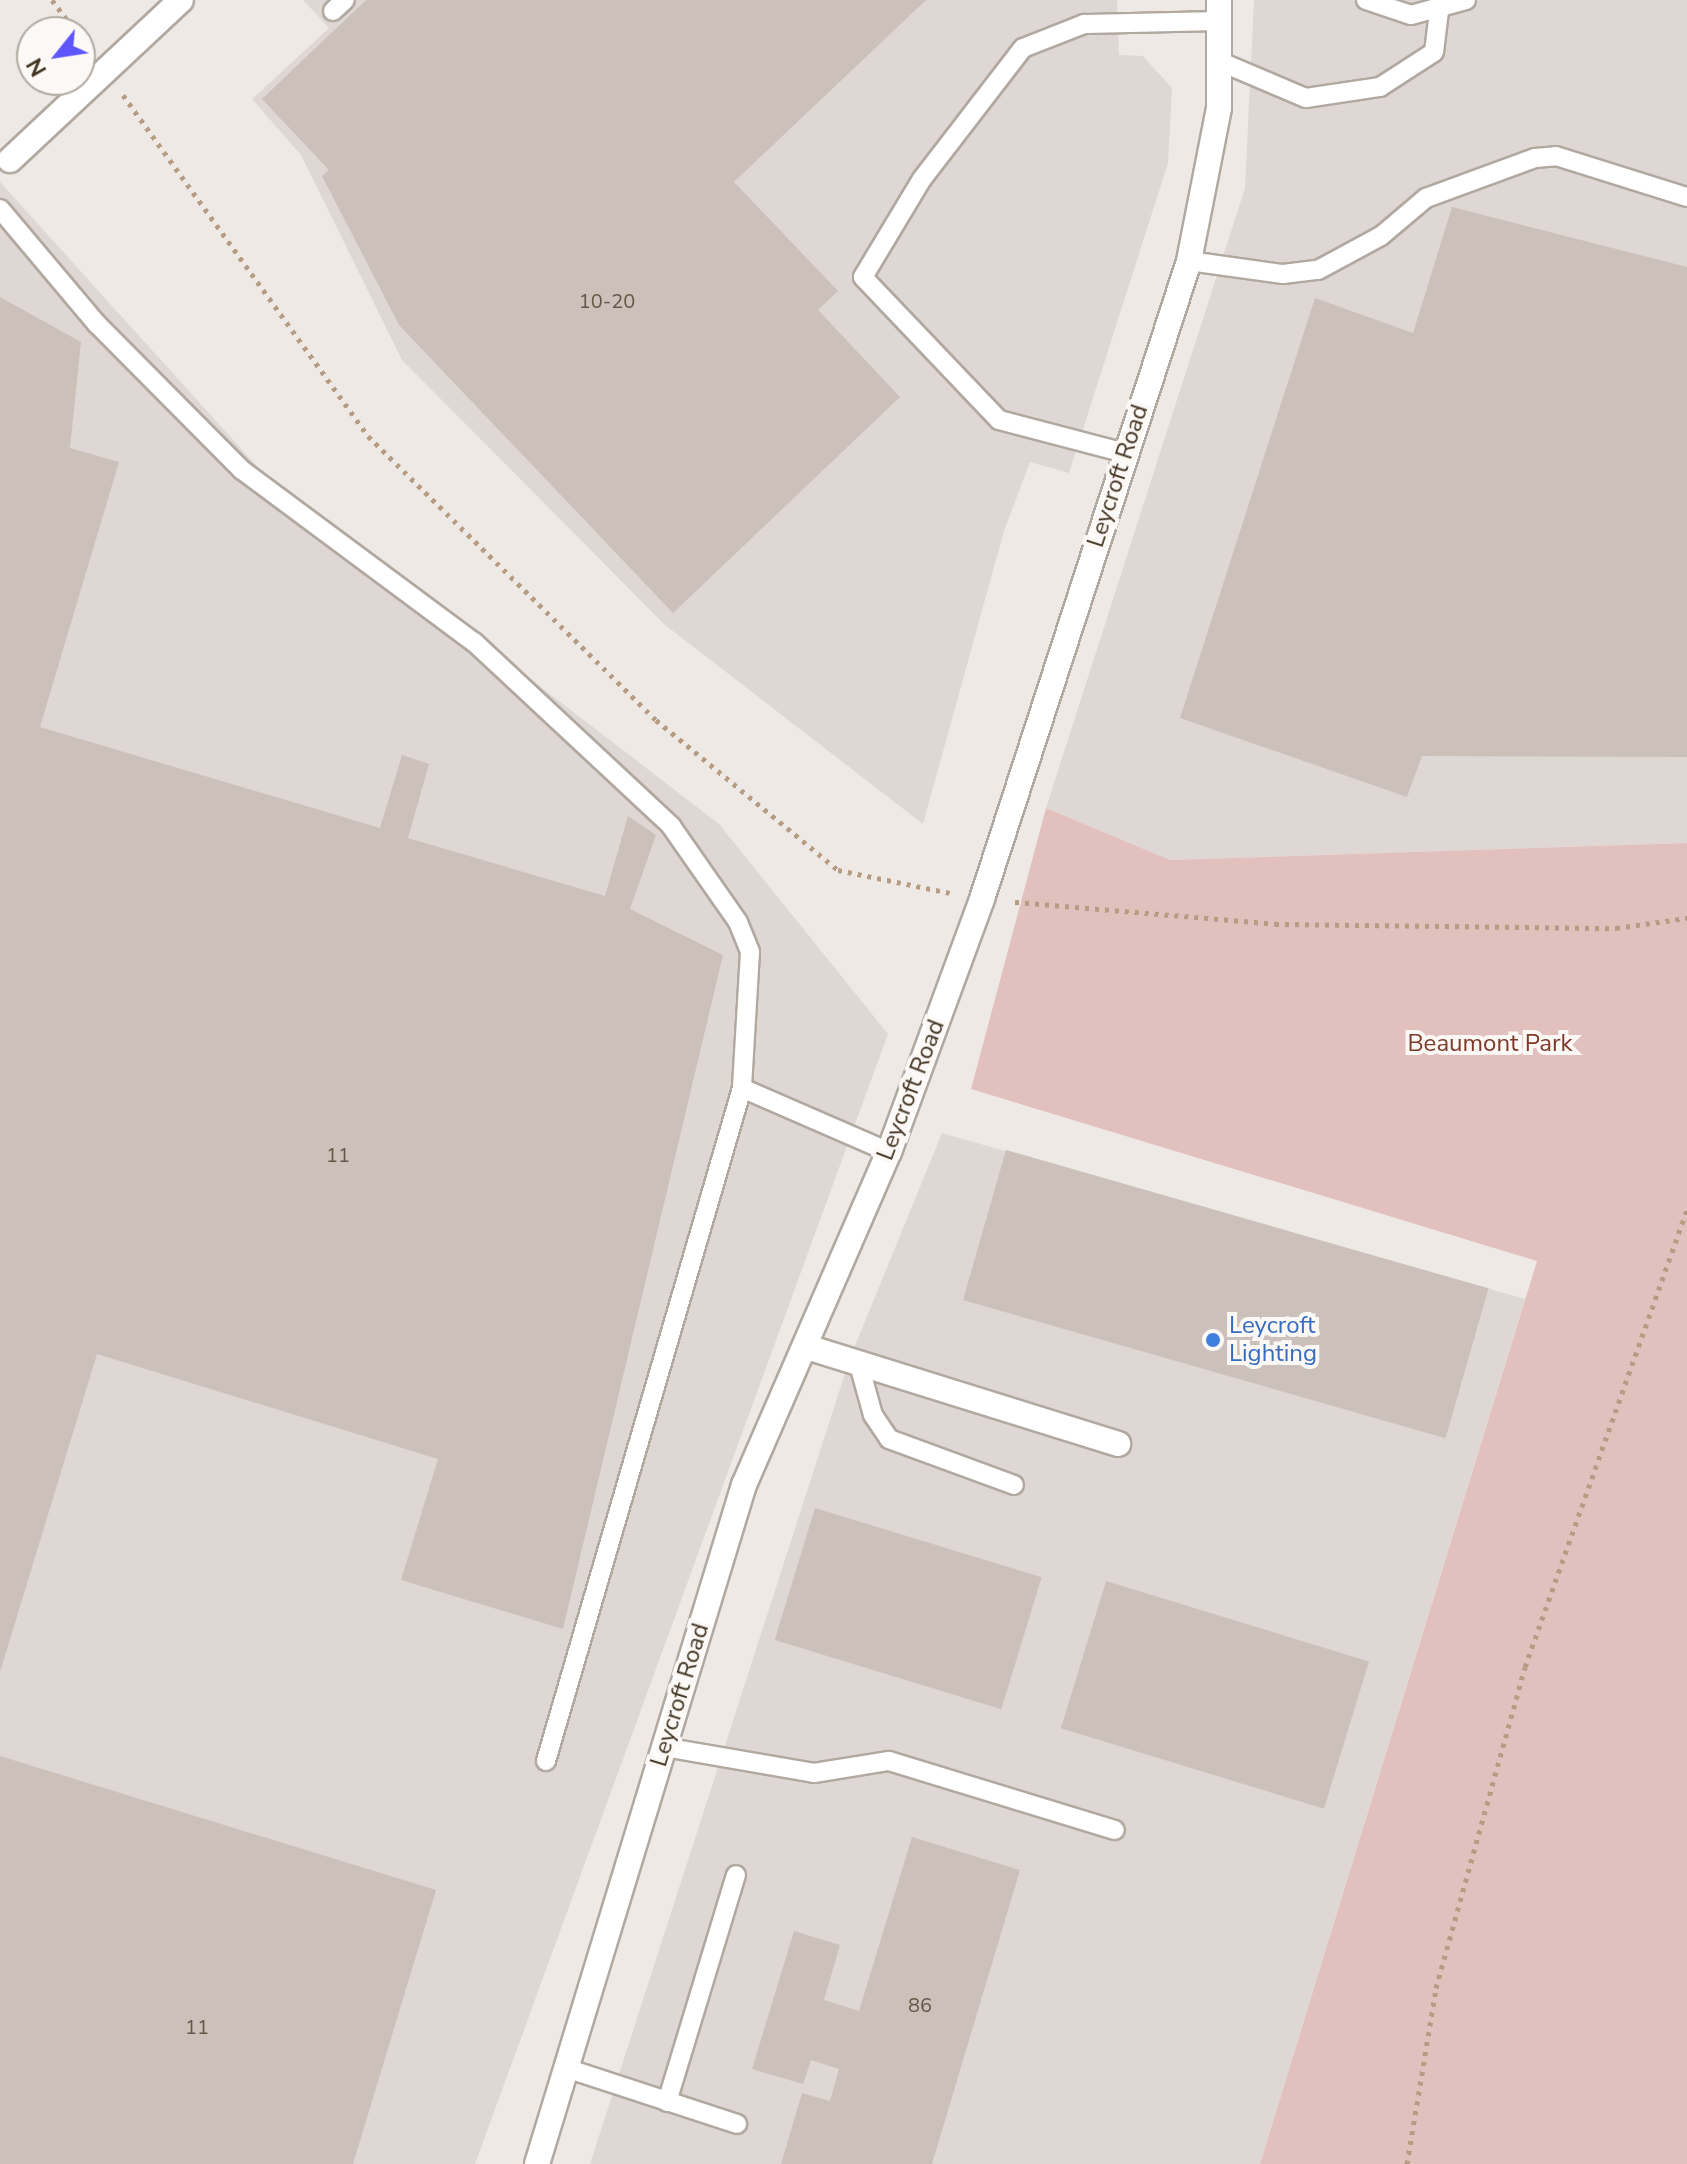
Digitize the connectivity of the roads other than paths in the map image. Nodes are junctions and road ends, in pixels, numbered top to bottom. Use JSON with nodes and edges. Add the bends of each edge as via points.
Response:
{"nodes":[{"id":1,"x":181,"y":0,"type":"edge"},
{"id":2,"x":1366,"y":0,"type":"edge"},
{"id":3,"x":1466,"y":0,"type":"edge"},
{"id":4,"x":1220,"y":10,"type":"edge"},
{"id":5,"x":1439,"y":11,"type":"junction"},
{"id":6,"x":1221,"y":62,"type":"junction"},
{"id":7,"x":10,"y":160,"type":"dead end"},
{"id":8,"x":1687,"y":197,"type":"edge"},
{"id":9,"x":0,"y":209,"type":"edge"},
{"id":10,"x":1189,"y":261,"type":"junction"},
{"id":11,"x":1125,"y":453,"type":"junction"},
{"id":12,"x":742,"y":1088,"type":"junction"},
{"id":13,"x":889,"y":1152,"type":"junction"},
{"id":14,"x":807,"y":1347,"type":"junction"},
{"id":15,"x":858,"y":1361,"type":"junction"},
{"id":16,"x":1118,"y":1444,"type":"dead end"},
{"id":17,"x":1014,"y":1485,"type":"dead end"},
{"id":18,"x":664,"y":1747,"type":"junction"},
{"id":19,"x":546,"y":1761,"type":"dead end"},
{"id":20,"x":1115,"y":1830,"type":"dead end"},
{"id":21,"x":736,"y":1875,"type":"dead end"},
{"id":22,"x":566,"y":2068,"type":"junction"},
{"id":23,"x":667,"y":2102,"type":"junction"},
{"id":24,"x":737,"y":2124,"type":"dead end"},
{"id":25,"x":537,"y":2164,"type":"edge"}],
"edges":[{"from":1,"to":7,"type":"street"},
{"from":2,"to":5,"type":"lane","via":[[1411,15]]},
{"from":3,"to":5,"type":"lane"},
{"from":4,"to":6,"type":"street","name":"Leycroft Road"},
{"from":4,"to":11,"type":"lane","via":[[1084,24],[1023,48],[922,179],[863,277],[999,420]]},
{"from":5,"to":6,"type":"lane","via":[[1434,52],[1380,87],[1306,98]]},
{"from":6,"to":10,"type":"street","name":"Leycroft Road","via":[[1210,174]]},
{"from":8,"to":10,"type":"lane","via":[[1556,156],[1535,158],[1426,198],[1381,236],[1318,270],[1283,274]]},
{"from":9,"to":12,"type":"lane","via":[[97,324],[242,470],[474,642],[671,826],[738,922],[750,952]]},
{"from":10,"to":11,"type":"street","name":"Leycroft Road"},
{"from":11,"to":13,"type":"street","name":"Leycroft Road","via":[[982,899]]},
{"from":12,"to":13,"type":"lane"},
{"from":12,"to":19,"type":"lane"},
{"from":13,"to":14,"type":"street","name":"Leycroft Road"},
{"from":14,"to":15,"type":"street"},
{"from":14,"to":18,"type":"street","name":"Leycroft Road","via":[[744,1485]]},
{"from":15,"to":16,"type":"street"},
{"from":15,"to":17,"type":"lane","via":[[873,1415],[889,1439]]},
{"from":18,"to":20,"type":"lane","via":[[814,1773],[889,1761]]},
{"from":18,"to":22,"type":"street","name":"Leycroft Road"},
{"from":21,"to":23,"type":"lane"},
{"from":22,"to":23,"type":"lane"},
{"from":22,"to":25,"type":"street","name":"Leycroft Road"},
{"from":23,"to":24,"type":"lane"}]}
